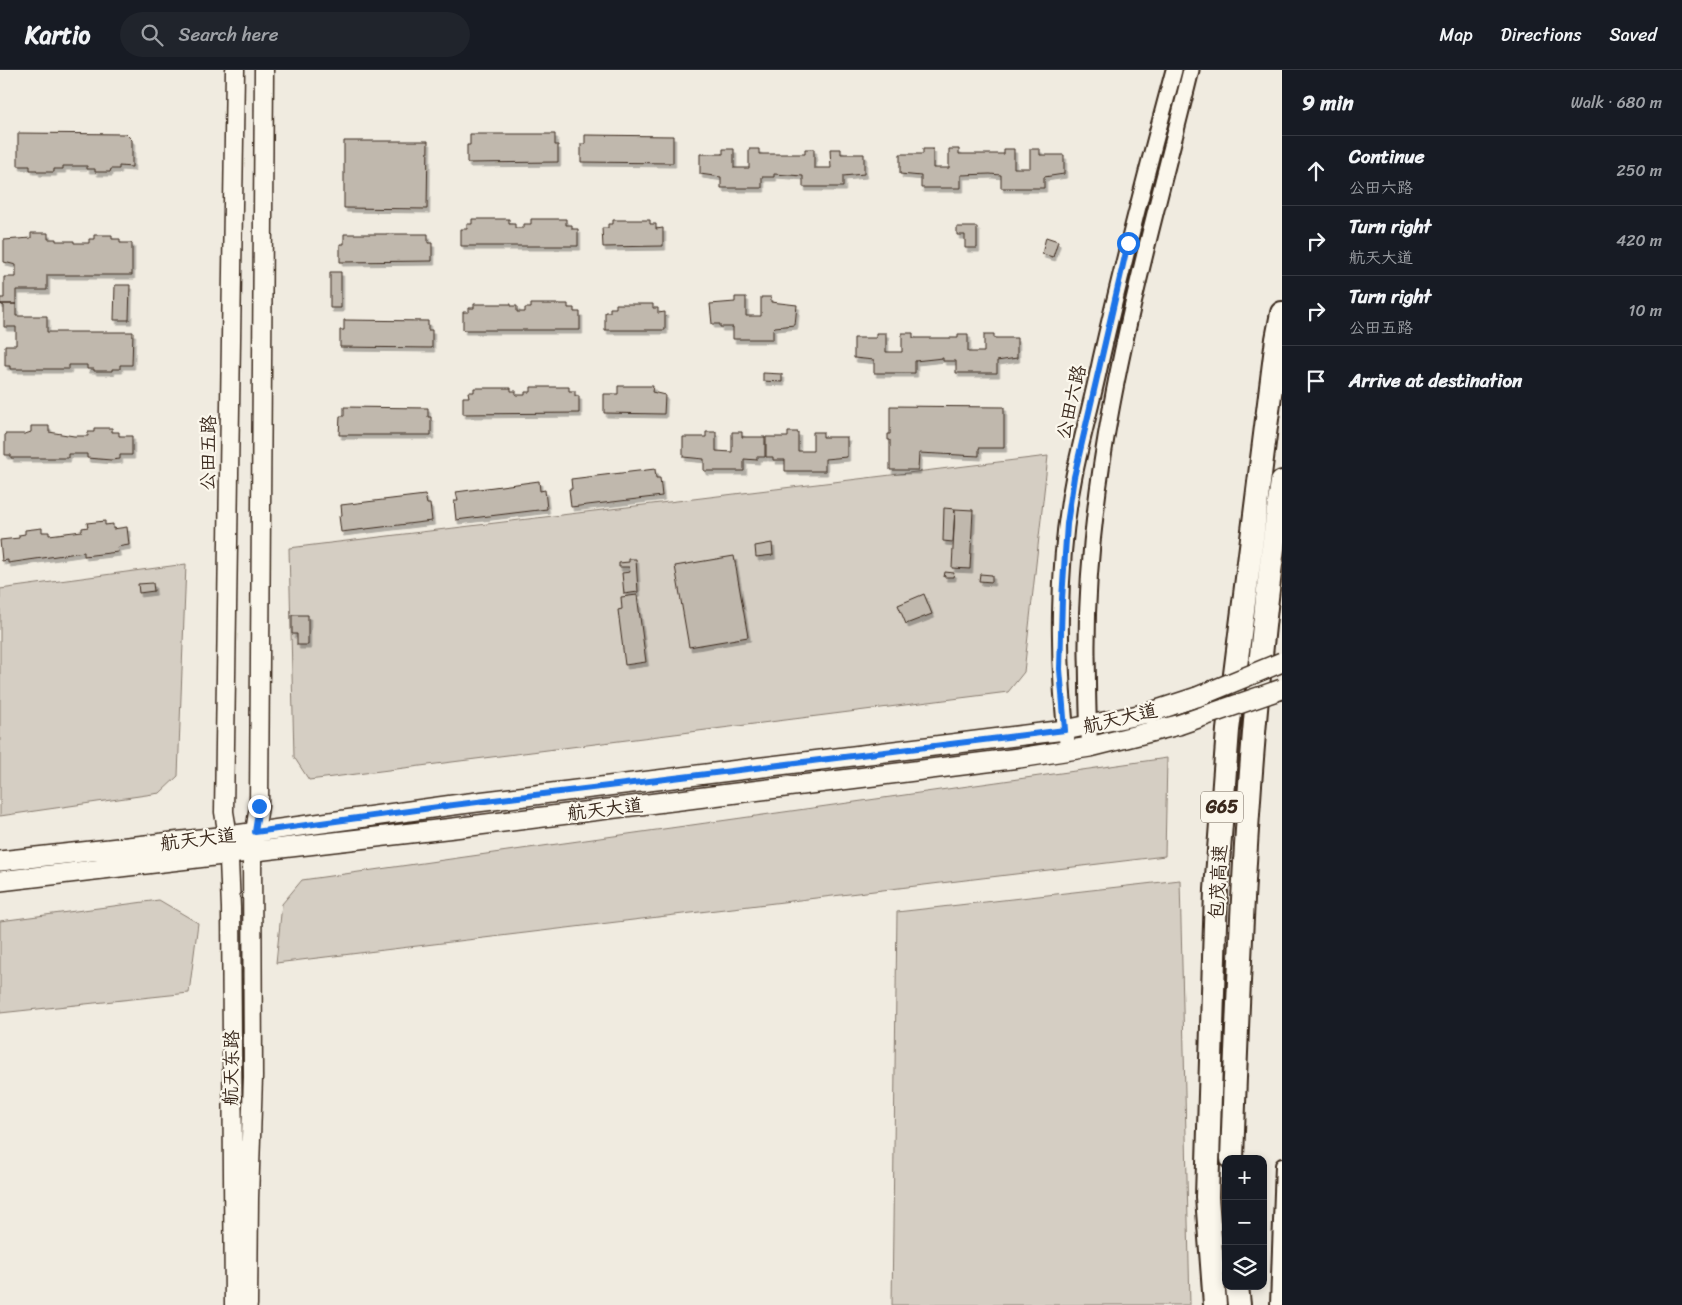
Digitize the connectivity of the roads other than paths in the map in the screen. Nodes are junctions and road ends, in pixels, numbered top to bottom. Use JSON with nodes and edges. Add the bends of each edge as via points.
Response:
{"nodes":[{"id":1,"x":235,"y":70,"type":"edge"},
{"id":2,"x":264,"y":70,"type":"edge"},
{"id":3,"x":1174,"y":70,"type":"edge"},
{"id":4,"x":1192,"y":70,"type":"edge"},
{"id":5,"x":1282,"y":313,"type":"edge"},
{"id":6,"x":1282,"y":482,"type":"edge"},
{"id":7,"x":1282,"y":662,"type":"edge"},
{"id":8,"x":1282,"y":689,"type":"edge"},
{"id":9,"x":1088,"y":726,"type":"junction"},
{"id":10,"x":1065,"y":730,"type":"junction"},
{"id":11,"x":1090,"y":747,"type":"junction"},
{"id":12,"x":1068,"y":751,"type":"junction"},
{"id":13,"x":255,"y":832,"type":"junction"},
{"id":14,"x":228,"y":845,"type":"junction"},
{"id":15,"x":252,"y":852,"type":"junction"},
{"id":16,"x":0,"y":860,"type":"edge"},
{"id":17,"x":0,"y":881,"type":"edge"},
{"id":18,"x":1232,"y":1155,"type":"edge"},
{"id":19,"x":1282,"y":1165,"type":"edge"},
{"id":20,"x":1237,"y":1290,"type":"edge"},
{"id":21,"x":234,"y":1305,"type":"edge"},
{"id":22,"x":248,"y":1305,"type":"edge"},
{"id":23,"x":1215,"y":1305,"type":"edge"},
{"id":24,"x":1239,"y":1305,"type":"edge"},
{"id":25,"x":1277,"y":1305,"type":"edge"}],
"edges":[{"from":1,"to":14,"type":"main road","name":"公田五路","via":[[224,812]]},
{"from":2,"to":13,"type":"main road","via":[[260,786]]},
{"from":3,"to":10,"type":"street","name":"公田六路","via":[[1128,243],[1074,477],[1062,599],[1060,669]]},
{"from":4,"to":9,"type":"street","name":"公田六路","via":[[1116,383],[1104,446],[1087,601]]},
{"from":5,"to":23,"type":"highway","name":"包茂高速","number":"G65","via":[[1228,730],[1216,890],[1207,1197]]},
{"from":6,"to":18,"type":"highway","name":"包茂高速","number":"G65","via":[[1253,730],[1242,895]]},
{"from":7,"to":9,"type":"main road","name":"航天大道","bridge":true,"via":[[1197,697],[1148,713]]},
{"from":8,"to":11,"type":"main road","name":"航天大道","bridge":true,"via":[[1178,725]]},
{"from":9,"to":10,"type":"main road","name":"航天大道"},
{"from":9,"to":11,"type":"street","name":"公田六路"},
{"from":10,"to":12,"type":"street","name":"公田六路"},
{"from":10,"to":13,"type":"main road","name":"航天大道"},
{"from":11,"to":12,"type":"main road","name":"航天大道"},
{"from":12,"to":15,"type":"main road","name":"航天大道"},
{"from":13,"to":14,"type":"main road","name":"航天大道"},
{"from":13,"to":15,"type":"main road","name":"航天东路"},
{"from":14,"to":15,"type":"main road","name":"航天大道"},
{"from":14,"to":16,"type":"main road","name":"航天大道"},
{"from":14,"to":17,"type":"main road","name":"航天大道"},
{"from":14,"to":21,"type":"main road","name":"航天东路"},
{"from":15,"to":22,"type":"main road","name":"航天东路","via":[[253,1077]]},
{"from":19,"to":25,"type":"street"},
{"from":20,"to":24,"type":"highway"}]}
